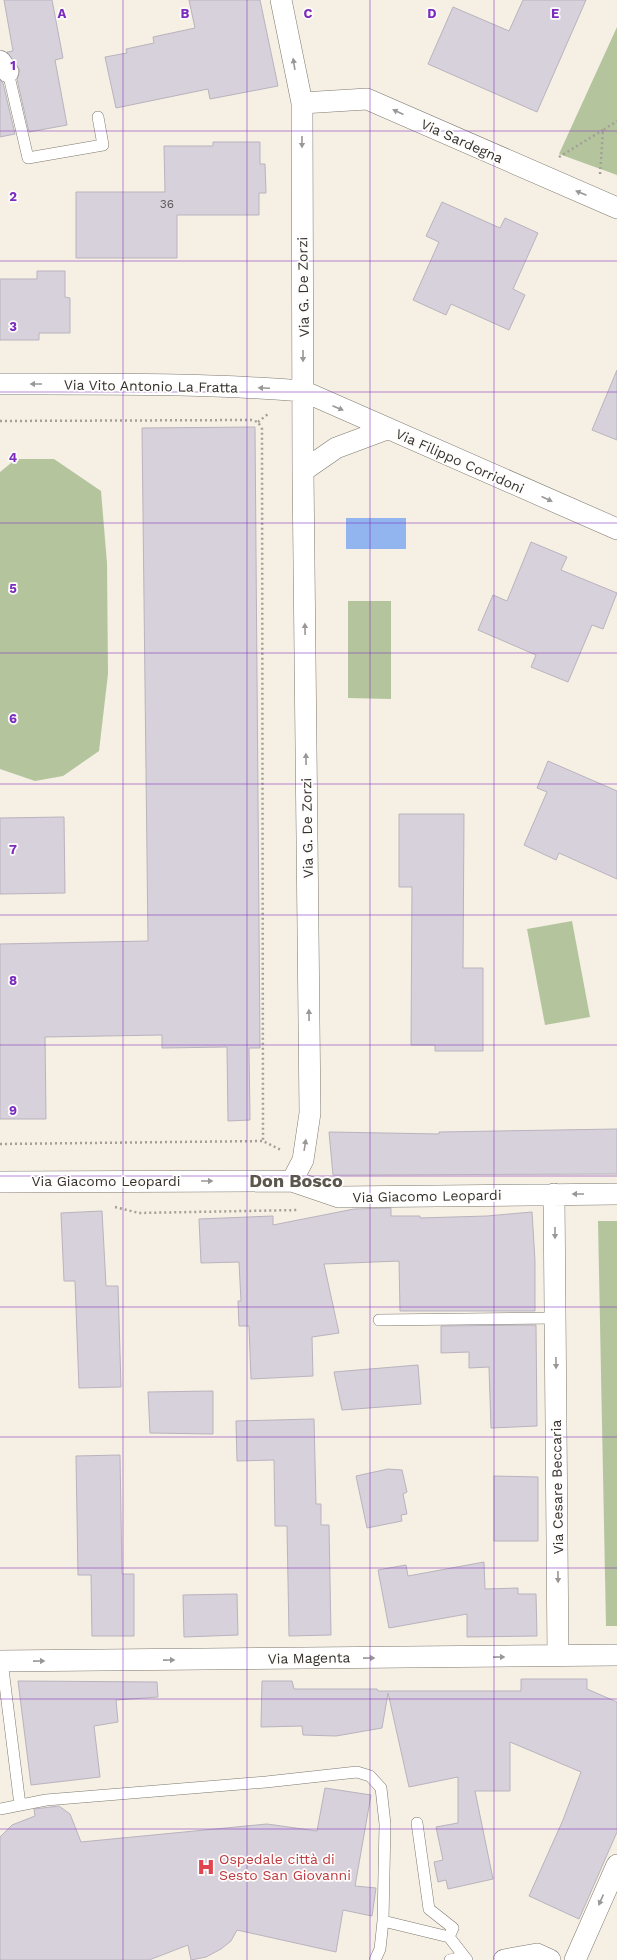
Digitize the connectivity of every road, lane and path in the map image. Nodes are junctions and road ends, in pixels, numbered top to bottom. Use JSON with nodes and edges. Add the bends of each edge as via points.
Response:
{"nodes":[{"id":1,"x":281,"y":0,"type":"edge"},
{"id":2,"x":4,"y":67,"type":"edge"},
{"id":3,"x":302,"y":102,"type":"junction"},
{"id":4,"x":98,"y":117,"type":"dead end"},
{"id":5,"x":617,"y":121,"type":"edge"},
{"id":6,"x":603,"y":130,"type":"junction"},
{"id":7,"x":558,"y":157,"type":"dead end"},
{"id":8,"x":600,"y":175,"type":"dead end"},
{"id":9,"x":617,"y":208,"type":"edge"},
{"id":10,"x":0,"y":384,"type":"edge"},
{"id":11,"x":303,"y":391,"type":"junction"},
{"id":12,"x":268,"y":414,"type":"dead end"},
{"id":13,"x":0,"y":421,"type":"edge"},
{"id":14,"x":258,"y":422,"type":"junction"},
{"id":15,"x":387,"y":429,"type":"junction"},
{"id":16,"x":303,"y":471,"type":"junction"},
{"id":17,"x":617,"y":529,"type":"edge"},
{"id":18,"x":0,"y":1144,"type":"edge"},
{"id":19,"x":292,"y":1181,"type":"junction"},
{"id":20,"x":0,"y":1182,"type":"edge"},
{"id":21,"x":554,"y":1194,"type":"junction"},
{"id":22,"x":617,"y":1194,"type":"edge"},
{"id":23,"x":111,"y":1206,"type":"dead end"},
{"id":24,"x":306,"y":1210,"type":"dead end"},
{"id":25,"x":556,"y":1318,"type":"junction"},
{"id":26,"x":378,"y":1320,"type":"dead end"},
{"id":27,"x":617,"y":1655,"type":"edge"},
{"id":28,"x":558,"y":1656,"type":"junction"},
{"id":29,"x":1,"y":1661,"type":"edge"},
{"id":30,"x":20,"y":1804,"type":"junction"},
{"id":31,"x":0,"y":1809,"type":"edge"},
{"id":32,"x":417,"y":1823,"type":"dead end"},
{"id":33,"x":617,"y":1865,"type":"edge"},
{"id":34,"x":383,"y":1921,"type":"junction"},
{"id":35,"x":449,"y":1937,"type":"junction"},
{"id":36,"x":466,"y":1958,"type":"edge"},
{"id":37,"x":374,"y":1960,"type":"edge"},
{"id":38,"x":450,"y":1960,"type":"edge"},
{"id":39,"x":504,"y":1960,"type":"edge"},
{"id":40,"x":550,"y":1960,"type":"edge"},
{"id":41,"x":575,"y":1960,"type":"edge"}],
"edges":[{"from":3,"to":1,"type":"street","name":"Via G. De Zorzi","one_way":true},
{"from":2,"to":4,"type":"lane","via":[[28,158],[103,145]]},
{"from":9,"to":3,"type":"street","name":"Via Sardegna","one_way":true,"via":[[367,99]]},
{"from":3,"to":11,"type":"street","name":"Via G. De Zorzi","one_way":true},
{"from":5,"to":6,"type":"path"},
{"from":6,"to":7,"type":"path"},
{"from":6,"to":8,"type":"path"},
{"from":11,"to":10,"type":"street","name":"Via Vito Antonio La Fratta","one_way":true,"via":[[112,384]]},
{"from":11,"to":15,"type":"street","name":"Via Filippo Corridoni","one_way":true},
{"from":11,"to":16,"type":"street","name":"Via G. De Zorzi"},
{"from":12,"to":14,"type":"path"},
{"from":13,"to":14,"type":"path"},
{"from":14,"to":18,"type":"path","via":[[262,429],[263,1141]]},
{"from":15,"to":16,"type":"street","via":[[336,448]]},
{"from":15,"to":17,"type":"street","name":"Via Filippo Corridoni","one_way":true},
{"from":19,"to":16,"type":"street","name":"Via G. De Zorzi","one_way":true,"via":[[303,1160],[310,1113]]},
{"from":20,"to":19,"type":"street","name":"Via Giacomo Leopardi","one_way":true},
{"from":19,"to":21,"type":"street","name":"Via Giacomo Leopardi","via":[[339,1198]]},
{"from":22,"to":21,"type":"street","name":"Via Giacomo Leopardi","one_way":true},
{"from":21,"to":25,"type":"street","name":"Via Cesare Beccaria","one_way":true},
{"from":23,"to":24,"type":"path","via":[[139,1213]]},
{"from":25,"to":26,"type":"lane"},
{"from":25,"to":28,"type":"street","name":"Via Cesare Beccaria","one_way":true},
{"from":27,"to":28,"type":"street","name":"Via Magenta"},
{"from":29,"to":28,"type":"street","name":"Via Magenta","one_way":true},
{"from":29,"to":30,"type":"lane"},
{"from":30,"to":31,"type":"lane"},
{"from":30,"to":34,"type":"lane","via":[[357,1772],[370,1776],[381,1788],[385,1824]]},
{"from":32,"to":35,"type":"lane","via":[[429,1909],[453,1928]]},
{"from":33,"to":41,"type":"street","one_way":true},
{"from":34,"to":35,"type":"lane"},
{"from":34,"to":37,"type":"lane","via":[[380,1949]]},
{"from":35,"to":36,"type":"lane"},
{"from":36,"to":38,"type":"lane"},
{"from":39,"to":40,"type":"street","via":[[538,1954]]}]}
